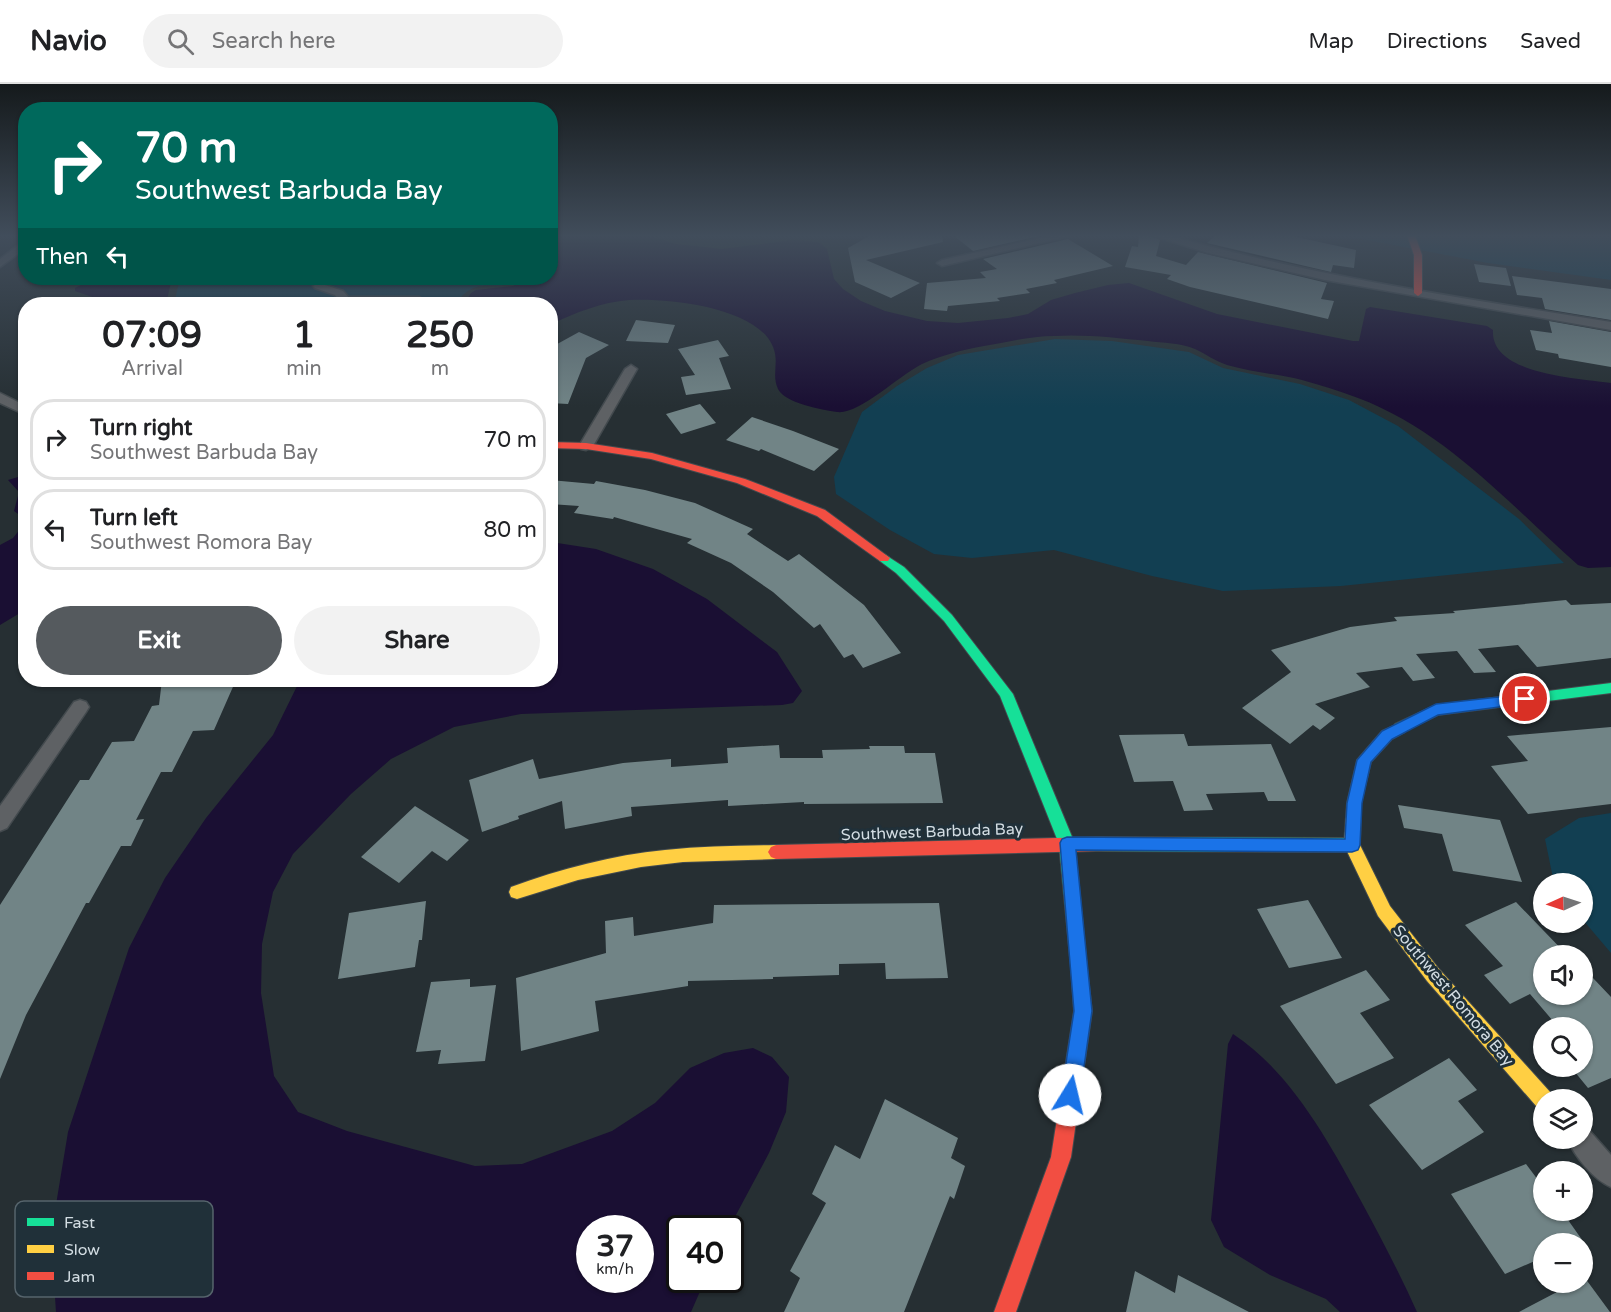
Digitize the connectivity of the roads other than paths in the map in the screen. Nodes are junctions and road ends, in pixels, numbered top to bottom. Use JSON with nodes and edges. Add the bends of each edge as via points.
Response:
{"nodes":[{"id":1,"x":1414,"y":292,"type":"edge"},
{"id":2,"x":1418,"y":293,"type":"joint"},
{"id":3,"x":1611,"y":326,"type":"edge"},
{"id":4,"x":631,"y":369,"type":"dead end"},
{"id":5,"x":0,"y":397,"type":"edge"},
{"id":6,"x":18,"y":408,"type":"edge"},
{"id":7,"x":558,"y":445,"type":"edge"},
{"id":8,"x":586,"y":446,"type":"junction"},
{"id":9,"x":1611,"y":688,"type":"edge"},
{"id":10,"x":80,"y":707,"type":"dead end"},
{"id":11,"x":0,"y":822,"type":"edge"},
{"id":12,"x":1067,"y":843,"type":"junction"},
{"id":13,"x":1352,"y":845,"type":"junction"},
{"id":14,"x":517,"y":892,"type":"dead end"},
{"id":15,"x":1534,"y":1089,"type":"edge"},
{"id":16,"x":1589,"y":1149,"type":"edge"},
{"id":17,"x":1611,"y":1174,"type":"edge"},
{"id":18,"x":1005,"y":1312,"type":"edge"}],
"edges":[{"from":1,"to":2,"type":"street"},
{"from":2,"to":3,"type":"street"},
{"from":4,"to":8,"type":"street"},
{"from":5,"to":6,"type":"street"},
{"from":7,"to":8,"type":"street"},
{"from":8,"to":12,"type":"street","via":[[652,456],[741,481],[820,513],[900,570],[948,618],[1006,694]]},
{"from":9,"to":13,"type":"street","name":"Southwest Romora Bay","via":[[1436,710],[1387,735],[1364,760],[1354,803]]},
{"from":10,"to":11,"type":"street"},
{"from":12,"to":13,"type":"street","name":"Southwest Barbuda Bay"},
{"from":12,"to":14,"type":"street","name":"Southwest Barbuda Bay","via":[[682,855],[570,874]]},
{"from":12,"to":18,"type":"street","via":[[1083,1011],[1061,1157]]},
{"from":13,"to":15,"type":"street","name":"Southwest Romora Bay","via":[[1384,911],[1433,975]]},
{"from":16,"to":17,"type":"street"}]}
